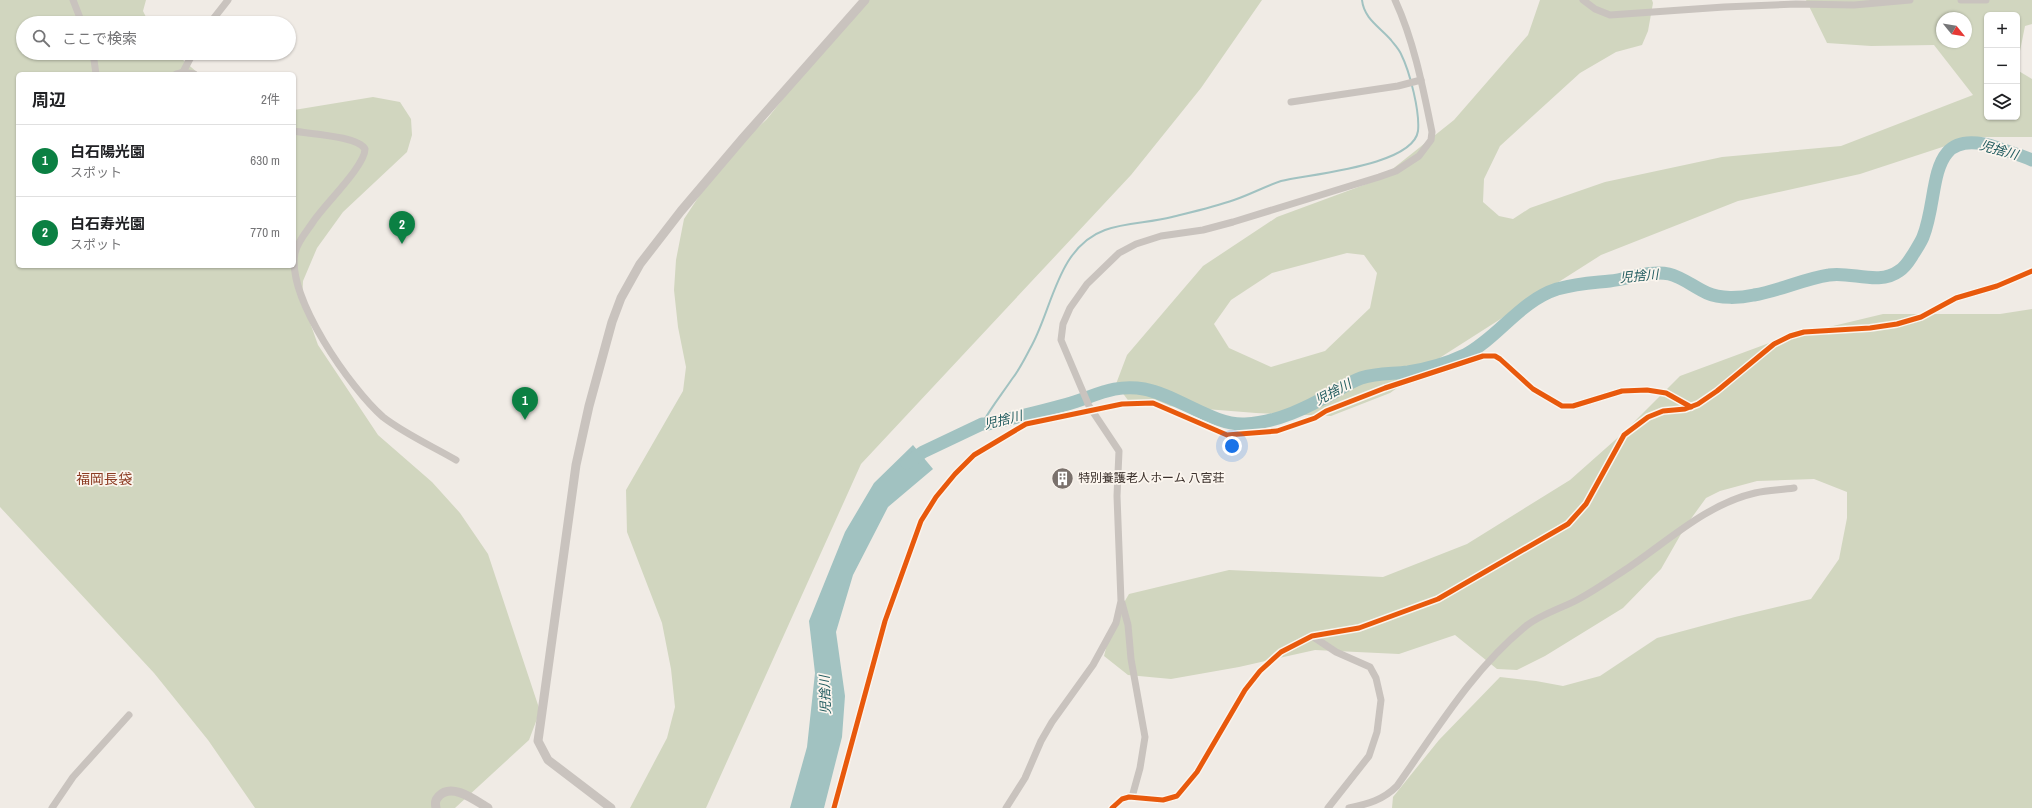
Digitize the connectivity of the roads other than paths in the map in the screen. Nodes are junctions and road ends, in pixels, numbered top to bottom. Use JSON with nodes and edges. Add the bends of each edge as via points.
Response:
{"nodes":[{"id":1,"x":73,"y":0,"type":"edge"},
{"id":2,"x":228,"y":0,"type":"edge"},
{"id":3,"x":865,"y":0,"type":"edge"},
{"id":4,"x":1395,"y":0,"type":"edge"},
{"id":5,"x":1583,"y":0,"type":"edge"},
{"id":6,"x":1910,"y":0,"type":"edge"},
{"id":7,"x":1961,"y":0,"type":"edge"},
{"id":8,"x":1986,"y":0,"type":"edge"},
{"id":9,"x":79,"y":16,"type":"edge"},
{"id":10,"x":215,"y":16,"type":"edge"},
{"id":11,"x":94,"y":60,"type":"edge"},
{"id":12,"x":188,"y":60,"type":"edge"},
{"id":13,"x":96,"y":72,"type":"edge"},
{"id":14,"x":181,"y":72,"type":"edge"},
{"id":15,"x":1421,"y":80,"type":"junction"},
{"id":16,"x":1291,"y":102,"type":"dead end"},
{"id":17,"x":296,"y":131,"type":"edge"},
{"id":18,"x":296,"y":252,"type":"edge"},
{"id":19,"x":296,"y":268,"type":"edge"},
{"id":20,"x":2032,"y":271,"type":"edge"},
{"id":21,"x":1691,"y":407,"type":"junction"},
{"id":22,"x":1091,"y":408,"type":"junction"},
{"id":23,"x":456,"y":460,"type":"dead end"},
{"id":24,"x":1794,"y":488,"type":"dead end"},
{"id":25,"x":1121,"y":601,"type":"junction"},
{"id":26,"x":1312,"y":636,"type":"junction"},
{"id":27,"x":129,"y":716,"type":"dead end"},
{"id":28,"x":1132,"y":797,"type":"junction"},
{"id":29,"x":52,"y":808,"type":"edge"},
{"id":30,"x":436,"y":808,"type":"edge"},
{"id":31,"x":488,"y":808,"type":"edge"},
{"id":32,"x":611,"y":808,"type":"edge"},
{"id":33,"x":834,"y":808,"type":"edge"},
{"id":34,"x":1006,"y":808,"type":"edge"},
{"id":35,"x":1112,"y":808,"type":"edge"},
{"id":36,"x":1328,"y":808,"type":"edge"},
{"id":37,"x":1349,"y":808,"type":"edge"}],
"edges":[{"from":1,"to":9,"type":"street"},
{"from":2,"to":10,"type":"street"},
{"from":3,"to":32,"type":"street","via":[[681,211],[624,290],[612,322],[576,465],[538,741],[548,760]]},
{"from":4,"to":15,"type":"street"},
{"from":5,"to":6,"type":"street","via":[[1595,9],[1610,15],[1724,7],[1854,5]]},
{"from":7,"to":8,"type":"street"},
{"from":11,"to":13,"type":"street"},
{"from":12,"to":14,"type":"street"},
{"from":15,"to":16,"type":"street","via":[[1398,86]]},
{"from":15,"to":22,"type":"street","via":[[1432,137],[1424,151],[1400,168],[1356,185],[1233,222],[1161,236],[1119,253],[1088,284],[1070,308],[1063,324],[1061,340]]},
{"from":17,"to":18,"type":"street","via":[[359,142],[365,153],[356,169],[315,218]]},
{"from":19,"to":23,"type":"street","via":[[299,287],[318,330],[340,368],[362,396],[389,421]]},
{"from":20,"to":21,"type":"street","via":[[1997,286],[1956,298],[1921,317],[1897,324],[1804,332],[1790,336],[1774,344],[1717,391]]},
{"from":21,"to":22,"type":"street","via":[[1666,393],[1647,390],[1622,391],[1573,406],[1562,406],[1533,389],[1500,359],[1495,356],[1483,356],[1385,388],[1326,411],[1316,418],[1277,431],[1227,435],[1153,403]]},
{"from":21,"to":26,"type":"street","via":[[1656,413],[1630,429],[1620,440],[1586,504],[1562,528],[1438,599],[1359,628]]},
{"from":22,"to":25,"type":"street","via":[[1119,451],[1117,496]]},
{"from":22,"to":33,"type":"street","via":[[1026,424],[981,449],[955,474],[927,509],[885,621]]},
{"from":24,"to":37,"type":"street","via":[[1755,493],[1729,502],[1670,535],[1607,582],[1526,626],[1480,672],[1452,706],[1397,786],[1385,797],[1371,804]]},
{"from":25,"to":28,"type":"street","via":[[1128,625],[1131,659],[1145,737]]},
{"from":25,"to":34,"type":"street","via":[[1116,623],[1093,665],[1052,722],[1025,778]]},
{"from":26,"to":28,"type":"street","via":[[1281,652],[1248,685],[1197,772],[1177,796],[1164,800]]},
{"from":26,"to":36,"type":"street","via":[[1336,652],[1370,667],[1376,678],[1381,700],[1377,732],[1369,756]]},
{"from":27,"to":29,"type":"street","via":[[73,777]]},
{"from":28,"to":35,"type":"street","via":[[1122,799]]},
{"from":30,"to":31,"type":"street","via":[[435,801],[438,796],[452,791]]}]}
